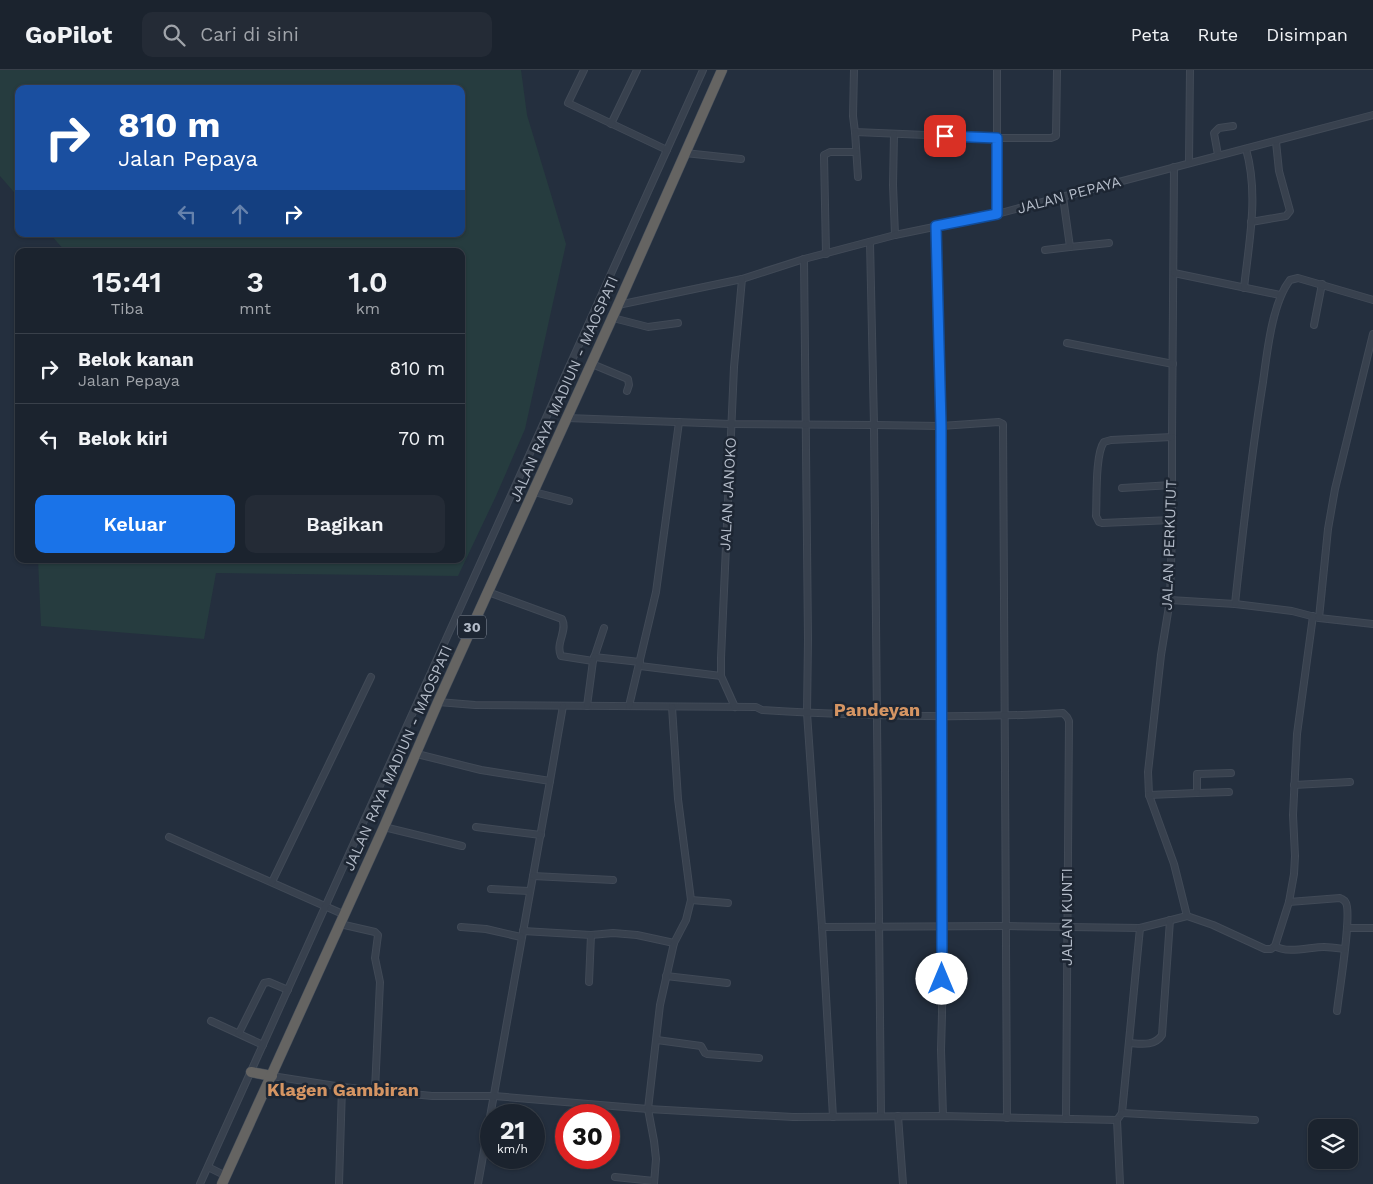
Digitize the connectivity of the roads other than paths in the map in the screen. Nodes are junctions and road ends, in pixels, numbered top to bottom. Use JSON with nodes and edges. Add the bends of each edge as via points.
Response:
{"nodes":[{"id":1,"x":584,"y":70,"type":"edge"},
{"id":2,"x":637,"y":70,"type":"edge"},
{"id":3,"x":704,"y":70,"type":"edge"},
{"id":4,"x":722,"y":70,"type":"edge"},
{"id":5,"x":854,"y":70,"type":"edge"},
{"id":6,"x":998,"y":70,"type":"edge"},
{"id":7,"x":1057,"y":70,"type":"edge"},
{"id":8,"x":1190,"y":70,"type":"edge"},
{"id":9,"x":1373,"y":115,"type":"edge"},
{"id":10,"x":611,"y":124,"type":"junction"},
{"id":11,"x":1233,"y":126,"type":"dead end"},
{"id":12,"x":855,"y":132,"type":"junction"},
{"id":13,"x":894,"y":134,"type":"junction"},
{"id":14,"x":997,"y":138,"type":"junction"},
{"id":15,"x":1276,"y":142,"type":"junction"},
{"id":16,"x":1246,"y":149,"type":"junction"},
{"id":17,"x":667,"y":150,"type":"junction"},
{"id":18,"x":856,"y":152,"type":"junction"},
{"id":19,"x":685,"y":153,"type":"junction"},
{"id":20,"x":1218,"y":156,"type":"junction"},
{"id":21,"x":740,"y":159,"type":"dead end"},
{"id":22,"x":1189,"y":163,"type":"junction"},
{"id":23,"x":1174,"y":167,"type":"junction"},
{"id":24,"x":858,"y":177,"type":"dead end"},
{"id":25,"x":1063,"y":197,"type":"junction"},
{"id":26,"x":997,"y":214,"type":"junction"},
{"id":27,"x":1251,"y":222,"type":"junction"},
{"id":28,"x":936,"y":226,"type":"junction"},
{"id":29,"x":895,"y":235,"type":"junction"},
{"id":30,"x":870,"y":242,"type":"junction"},
{"id":31,"x":1109,"y":243,"type":"dead end"},
{"id":32,"x":1070,"y":247,"type":"junction"},
{"id":33,"x":1045,"y":250,"type":"dead end"},
{"id":34,"x":826,"y":254,"type":"junction"},
{"id":35,"x":804,"y":259,"type":"junction"},
{"id":36,"x":1174,"y":274,"type":"junction"},
{"id":37,"x":742,"y":279,"type":"junction"},
{"id":38,"x":1322,"y":284,"type":"junction"},
{"id":39,"x":1244,"y":288,"type":"junction"},
{"id":40,"x":1280,"y":295,"type":"junction"},
{"id":41,"x":1373,"y":300,"type":"edge"},
{"id":42,"x":618,"y":305,"type":"junction"},
{"id":43,"x":613,"y":318,"type":"junction"},
{"id":44,"x":678,"y":323,"type":"dead end"},
{"id":45,"x":1314,"y":325,"type":"dead end"},
{"id":46,"x":1373,"y":334,"type":"edge"},
{"id":47,"x":1067,"y":344,"type":"dead end"},
{"id":48,"x":592,"y":364,"type":"junction"},
{"id":49,"x":1173,"y":364,"type":"junction"},
{"id":50,"x":627,"y":391,"type":"dead end"},
{"id":51,"x":567,"y":418,"type":"junction"},
{"id":52,"x":679,"y":422,"type":"junction"},
{"id":53,"x":731,"y":424,"type":"junction"},
{"id":54,"x":805,"y":424,"type":"junction"},
{"id":55,"x":874,"y":425,"type":"junction"},
{"id":56,"x":941,"y":426,"type":"junction"},
{"id":57,"x":1172,"y":437,"type":"junction"},
{"id":58,"x":1172,"y":485,"type":"junction"},
{"id":59,"x":1122,"y":488,"type":"dead end"},
{"id":60,"x":534,"y":492,"type":"junction"},
{"id":61,"x":569,"y":501,"type":"dead end"},
{"id":62,"x":1172,"y":520,"type":"junction"},
{"id":63,"x":488,"y":592,"type":"junction"},
{"id":64,"x":1170,"y":600,"type":"junction"},
{"id":65,"x":1236,"y":604,"type":"junction"},
{"id":66,"x":1316,"y":617,"type":"junction"},
{"id":67,"x":1373,"y":624,"type":"edge"},
{"id":68,"x":604,"y":628,"type":"dead end"},
{"id":69,"x":593,"y":659,"type":"junction"},
{"id":70,"x":640,"y":664,"type":"junction"},
{"id":71,"x":721,"y":676,"type":"junction"},
{"id":72,"x":370,"y":677,"type":"dead end"},
{"id":73,"x":438,"y":702,"type":"junction"},
{"id":74,"x":563,"y":706,"type":"junction"},
{"id":75,"x":587,"y":706,"type":"junction"},
{"id":76,"x":629,"y":706,"type":"junction"},
{"id":77,"x":672,"y":706,"type":"junction"},
{"id":78,"x":735,"y":707,"type":"junction"},
{"id":79,"x":807,"y":713,"type":"junction"},
{"id":80,"x":877,"y":714,"type":"junction"},
{"id":81,"x":940,"y":716,"type":"junction"},
{"id":82,"x":1004,"y":716,"type":"junction"},
{"id":83,"x":417,"y":754,"type":"junction"},
{"id":84,"x":1231,"y":773,"type":"dead end"},
{"id":85,"x":550,"y":781,"type":"junction"},
{"id":86,"x":1350,"y":782,"type":"dead end"},
{"id":87,"x":1294,"y":785,"type":"junction"},
{"id":88,"x":1197,"y":792,"type":"junction"},
{"id":89,"x":1229,"y":792,"type":"dead end"},
{"id":90,"x":1149,"y":795,"type":"junction"},
{"id":91,"x":384,"y":827,"type":"junction"},
{"id":92,"x":476,"y":827,"type":"dead end"},
{"id":93,"x":541,"y":835,"type":"junction"},
{"id":94,"x":169,"y":837,"type":"dead end"},
{"id":95,"x":462,"y":846,"type":"dead end"},
{"id":96,"x":533,"y":876,"type":"junction"},
{"id":97,"x":613,"y":880,"type":"dead end"},
{"id":98,"x":272,"y":882,"type":"junction"},
{"id":99,"x":491,"y":889,"type":"dead end"},
{"id":100,"x":529,"y":891,"type":"junction"},
{"id":101,"x":690,"y":900,"type":"junction"},
{"id":102,"x":1289,"y":902,"type":"junction"},
{"id":103,"x":728,"y":903,"type":"dead end"},
{"id":104,"x":324,"y":906,"type":"junction"},
{"id":105,"x":1187,"y":916,"type":"junction"},
{"id":106,"x":342,"y":919,"type":"junction"},
{"id":107,"x":1170,"y":920,"type":"junction"},
{"id":108,"x":461,"y":926,"type":"dead end"},
{"id":109,"x":1006,"y":926,"type":"junction"},
{"id":110,"x":822,"y":927,"type":"junction"},
{"id":111,"x":878,"y":927,"type":"junction"},
{"id":112,"x":942,"y":927,"type":"junction"},
{"id":113,"x":1067,"y":927,"type":"junction"},
{"id":114,"x":1140,"y":928,"type":"junction"},
{"id":115,"x":1347,"y":928,"type":"junction"},
{"id":116,"x":1373,"y":928,"type":"edge"},
{"id":117,"x":522,"y":934,"type":"junction"},
{"id":118,"x":591,"y":935,"type":"junction"},
{"id":119,"x":674,"y":943,"type":"junction"},
{"id":120,"x":1276,"y":946,"type":"junction"},
{"id":121,"x":1344,"y":949,"type":"junction"},
{"id":122,"x":666,"y":976,"type":"junction"},
{"id":123,"x":588,"y":982,"type":"dead end"},
{"id":124,"x":727,"y":983,"type":"dead end"},
{"id":125,"x":288,"y":990,"type":"junction"},
{"id":126,"x":1337,"y":1011,"type":"dead end"},
{"id":127,"x":211,"y":1021,"type":"dead end"},
{"id":128,"x":239,"y":1033,"type":"junction"},
{"id":129,"x":657,"y":1040,"type":"junction"},
{"id":130,"x":1130,"y":1043,"type":"junction"},
{"id":131,"x":263,"y":1046,"type":"junction"},
{"id":132,"x":759,"y":1058,"type":"dead end"},
{"id":133,"x":251,"y":1072,"type":"junction"},
{"id":134,"x":272,"y":1076,"type":"junction"},
{"id":135,"x":342,"y":1087,"type":"junction"},
{"id":136,"x":376,"y":1090,"type":"junction"},
{"id":137,"x":494,"y":1096,"type":"junction"},
{"id":138,"x":648,"y":1109,"type":"junction"},
{"id":139,"x":1122,"y":1113,"type":"junction"},
{"id":140,"x":881,"y":1116,"type":"junction"},
{"id":141,"x":898,"y":1116,"type":"junction"},
{"id":142,"x":943,"y":1116,"type":"junction"},
{"id":143,"x":833,"y":1117,"type":"junction"},
{"id":144,"x":1007,"y":1118,"type":"junction"},
{"id":145,"x":1066,"y":1120,"type":"junction"},
{"id":146,"x":1117,"y":1120,"type":"junction"},
{"id":147,"x":1255,"y":1120,"type":"dead end"},
{"id":148,"x":208,"y":1167,"type":"junction"},
{"id":149,"x":615,"y":1177,"type":"dead end"},
{"id":150,"x":224,"y":1180,"type":"edge"},
{"id":151,"x":654,"y":1182,"type":"edge"},
{"id":152,"x":200,"y":1184,"type":"edge"},
{"id":153,"x":339,"y":1184,"type":"edge"},
{"id":154,"x":478,"y":1184,"type":"edge"},
{"id":155,"x":904,"y":1184,"type":"edge"},
{"id":156,"x":1120,"y":1184,"type":"edge"}],
"edges":[{"from":1,"to":10,"type":"street","via":[[568,103]]},
{"from":2,"to":10,"type":"street"},
{"from":3,"to":17,"type":"street"},
{"from":4,"to":19,"type":"highway","name":"JALAN RAYA MADIUN - MAOSPATI","number":"30"},
{"from":5,"to":12,"type":"street"},
{"from":6,"to":14,"type":"street"},
{"from":7,"to":14,"type":"street","via":[[1056,136]]},
{"from":8,"to":22,"type":"street"},
{"from":9,"to":15,"type":"street","name":"JALAN PEPAYA"},
{"from":10,"to":17,"type":"street"},
{"from":11,"to":20,"type":"street","via":[[1219,128],[1214,133]]},
{"from":12,"to":13,"type":"street"},
{"from":12,"to":18,"type":"street"},
{"from":13,"to":14,"type":"street"},
{"from":13,"to":29,"type":"street"},
{"from":14,"to":26,"type":"street"},
{"from":15,"to":16,"type":"street","name":"JALAN PEPAYA"},
{"from":15,"to":27,"type":"street","via":[[1279,171],[1290,211],[1286,216]]},
{"from":16,"to":20,"type":"street","name":"JALAN PEPAYA"},
{"from":16,"to":27,"type":"street","via":[[1253,182]]},
{"from":17,"to":104,"type":"street"},
{"from":18,"to":24,"type":"street"},
{"from":18,"to":34,"type":"street","via":[[830,152],[824,156]]},
{"from":19,"to":21,"type":"street"},
{"from":19,"to":42,"type":"highway","name":"JALAN RAYA MADIUN - MAOSPATI","number":"30"},
{"from":20,"to":22,"type":"street","name":"JALAN PEPAYA"},
{"from":22,"to":23,"type":"street","name":"JALAN PEPAYA"},
{"from":23,"to":25,"type":"street","name":"JALAN PEPAYA"},
{"from":23,"to":36,"type":"street","name":"JALAN PERKUTUT"},
{"from":25,"to":26,"type":"street","name":"JALAN PEPAYA"},
{"from":25,"to":32,"type":"street"},
{"from":26,"to":28,"type":"street","name":"JALAN PEPAYA"},
{"from":27,"to":39,"type":"street"},
{"from":28,"to":29,"type":"street","name":"JALAN PEPAYA"},
{"from":28,"to":56,"type":"street"},
{"from":29,"to":30,"type":"street","name":"JALAN PEPAYA"},
{"from":30,"to":34,"type":"street","name":"JALAN PEPAYA"},
{"from":30,"to":55,"type":"street"},
{"from":31,"to":32,"type":"street"},
{"from":32,"to":33,"type":"street"},
{"from":34,"to":35,"type":"street","name":"JALAN PEPAYA"},
{"from":35,"to":37,"type":"street","name":"JALAN PEPAYA"},
{"from":35,"to":54,"type":"street"},
{"from":36,"to":39,"type":"street"},
{"from":36,"to":49,"type":"street","name":"JALAN PERKUTUT"},
{"from":37,"to":42,"type":"street","name":"JALAN PEPAYA"},
{"from":37,"to":53,"type":"street","name":"JALAN JANOKO"},
{"from":38,"to":40,"type":"street","via":[[1295,278]]},
{"from":38,"to":41,"type":"street"},
{"from":38,"to":45,"type":"street"},
{"from":39,"to":40,"type":"street"},
{"from":40,"to":65,"type":"street","via":[[1250,464]]},
{"from":42,"to":43,"type":"highway","name":"JALAN RAYA MADIUN - MAOSPATI","number":"30"},
{"from":43,"to":44,"type":"street","via":[[642,327]]},
{"from":43,"to":48,"type":"highway","name":"JALAN RAYA MADIUN - MAOSPATI","number":"30"},
{"from":46,"to":66,"type":"street","via":[[1335,489]]},
{"from":47,"to":49,"type":"street"},
{"from":48,"to":50,"type":"street","via":[[628,379]]},
{"from":48,"to":51,"type":"highway","name":"JALAN RAYA MADIUN - MAOSPATI","number":"30"},
{"from":49,"to":57,"type":"street","name":"JALAN PERKUTUT"},
{"from":51,"to":52,"type":"street"},
{"from":51,"to":60,"type":"highway","name":"JALAN RAYA MADIUN - MAOSPATI","number":"30"},
{"from":52,"to":53,"type":"street"},
{"from":52,"to":70,"type":"street","via":[[656,592]]},
{"from":53,"to":54,"type":"street"},
{"from":53,"to":71,"type":"street","name":"JALAN JANOKO"},
{"from":54,"to":55,"type":"street"},
{"from":54,"to":79,"type":"street"},
{"from":55,"to":56,"type":"street"},
{"from":55,"to":80,"type":"street"},
{"from":56,"to":81,"type":"street"},
{"from":56,"to":82,"type":"street","via":[[1003,424]]},
{"from":57,"to":58,"type":"street","name":"JALAN PERKUTUT"},
{"from":57,"to":62,"type":"street","via":[[1104,442],[1099,461],[1096,516],[1102,523]]},
{"from":58,"to":59,"type":"street"},
{"from":58,"to":62,"type":"street","name":"JALAN PERKUTUT"},
{"from":60,"to":61,"type":"street"},
{"from":60,"to":63,"type":"highway","name":"JALAN RAYA MADIUN - MAOSPATI","number":"30"},
{"from":62,"to":64,"type":"street","name":"JALAN PERKUTUT"},
{"from":63,"to":69,"type":"street","via":[[562,619],[564,625],[558,650],[561,656]]},
{"from":63,"to":73,"type":"highway","name":"JALAN RAYA MADIUN - MAOSPATI","number":"30"},
{"from":64,"to":65,"type":"street"},
{"from":64,"to":90,"type":"street","name":"JALAN PERKUTUT","via":[[1150,753]]},
{"from":65,"to":66,"type":"street"},
{"from":66,"to":67,"type":"street"},
{"from":66,"to":87,"type":"street","via":[[1297,734]]},
{"from":68,"to":69,"type":"street"},
{"from":69,"to":70,"type":"street"},
{"from":69,"to":75,"type":"street"},
{"from":70,"to":71,"type":"street"},
{"from":70,"to":76,"type":"street"},
{"from":71,"to":78,"type":"street","name":"JALAN JANOKO"},
{"from":72,"to":98,"type":"street"},
{"from":73,"to":74,"type":"street","via":[[475,706]]},
{"from":73,"to":83,"type":"highway","name":"JALAN RAYA MADIUN - MAOSPATI","number":"30"},
{"from":74,"to":75,"type":"street"},
{"from":74,"to":85,"type":"street"},
{"from":75,"to":76,"type":"street"},
{"from":76,"to":77,"type":"street"},
{"from":77,"to":78,"type":"street"},
{"from":77,"to":101,"type":"street","via":[[678,799]]},
{"from":78,"to":79,"type":"street"},
{"from":79,"to":80,"type":"street"},
{"from":79,"to":110,"type":"street"},
{"from":80,"to":81,"type":"street"},
{"from":80,"to":111,"type":"street"},
{"from":81,"to":82,"type":"street"},
{"from":81,"to":112,"type":"street"},
{"from":82,"to":109,"type":"street"},
{"from":82,"to":113,"type":"street","name":"JALAN KUNTI","via":[[1063,713],[1069,720]]},
{"from":83,"to":85,"type":"street","via":[[481,770]]},
{"from":83,"to":91,"type":"highway","name":"JALAN RAYA MADIUN - MAOSPATI","number":"30"},
{"from":84,"to":88,"type":"street","via":[[1198,774]]},
{"from":85,"to":93,"type":"street"},
{"from":86,"to":87,"type":"street"},
{"from":87,"to":102,"type":"street","via":[[1295,856]]},
{"from":88,"to":89,"type":"street"},
{"from":88,"to":90,"type":"street"},
{"from":90,"to":105,"type":"street","name":"JALAN PERKUTUT","via":[[1174,864]]},
{"from":91,"to":95,"type":"street"},
{"from":91,"to":106,"type":"highway","name":"JALAN RAYA MADIUN - MAOSPATI","number":"30"},
{"from":92,"to":93,"type":"street"},
{"from":93,"to":96,"type":"street"},
{"from":94,"to":98,"type":"street"},
{"from":96,"to":97,"type":"street"},
{"from":96,"to":100,"type":"street"},
{"from":98,"to":104,"type":"street"},
{"from":99,"to":100,"type":"street"},
{"from":100,"to":117,"type":"street"},
{"from":101,"to":103,"type":"street"},
{"from":101,"to":119,"type":"street","via":[[686,920]]},
{"from":102,"to":115,"type":"street","via":[[1343,899],[1347,904]]},
{"from":102,"to":120,"type":"street"},
{"from":104,"to":106,"type":"street"},
{"from":104,"to":125,"type":"street"},
{"from":105,"to":107,"type":"street"},
{"from":105,"to":120,"type":"street","via":[[1265,949]]},
{"from":106,"to":134,"type":"highway","name":"JALAN RAYA MADIUN - MAOSPATI","number":"30"},
{"from":106,"to":136,"type":"street","via":[[378,935],[375,958],[380,982]]},
{"from":107,"to":114,"type":"street"},
{"from":107,"to":130,"type":"street","via":[[1162,1035],[1152,1043]]},
{"from":108,"to":117,"type":"street"},
{"from":109,"to":112,"type":"street"},
{"from":109,"to":113,"type":"street"},
{"from":109,"to":144,"type":"street"},
{"from":110,"to":111,"type":"street"},
{"from":110,"to":143,"type":"street"},
{"from":111,"to":112,"type":"street"},
{"from":111,"to":140,"type":"street"},
{"from":112,"to":142,"type":"street"},
{"from":113,"to":114,"type":"street"},
{"from":113,"to":145,"type":"street","name":"JALAN KUNTI"},
{"from":114,"to":130,"type":"street"},
{"from":115,"to":116,"type":"street"},
{"from":115,"to":121,"type":"street"},
{"from":117,"to":118,"type":"street"},
{"from":117,"to":137,"type":"street"},
{"from":118,"to":119,"type":"street","via":[[637,935]]},
{"from":118,"to":123,"type":"street"},
{"from":119,"to":122,"type":"street"},
{"from":120,"to":121,"type":"street","via":[[1298,950]]},
{"from":121,"to":126,"type":"street"},
{"from":122,"to":124,"type":"street"},
{"from":122,"to":129,"type":"street"},
{"from":125,"to":128,"type":"street","via":[[264,982]]},
{"from":125,"to":131,"type":"street"},
{"from":127,"to":128,"type":"street"},
{"from":128,"to":131,"type":"street"},
{"from":129,"to":132,"type":"street","via":[[701,1046],[706,1054]]},
{"from":129,"to":138,"type":"street"},
{"from":130,"to":139,"type":"street"},
{"from":131,"to":133,"type":"street"},
{"from":133,"to":134,"type":"highway"},
{"from":133,"to":148,"type":"street"},
{"from":134,"to":135,"type":"street"},
{"from":134,"to":150,"type":"highway","name":"JALAN RAYA MADIUN - MAOSPATI","number":"30"},
{"from":135,"to":136,"type":"street"},
{"from":135,"to":153,"type":"street"},
{"from":136,"to":137,"type":"street","via":[[432,1096]]},
{"from":137,"to":138,"type":"street"},
{"from":137,"to":154,"type":"street"},
{"from":138,"to":143,"type":"street"},
{"from":138,"to":151,"type":"street","via":[[656,1159]]},
{"from":139,"to":146,"type":"street"},
{"from":139,"to":147,"type":"street"},
{"from":140,"to":141,"type":"street"},
{"from":140,"to":143,"type":"street"},
{"from":141,"to":142,"type":"street"},
{"from":141,"to":155,"type":"street"},
{"from":142,"to":144,"type":"street"},
{"from":144,"to":145,"type":"street"},
{"from":145,"to":146,"type":"street"},
{"from":146,"to":156,"type":"street"},
{"from":148,"to":150,"type":"street"},
{"from":148,"to":152,"type":"street"},
{"from":149,"to":151,"type":"street"}]}
